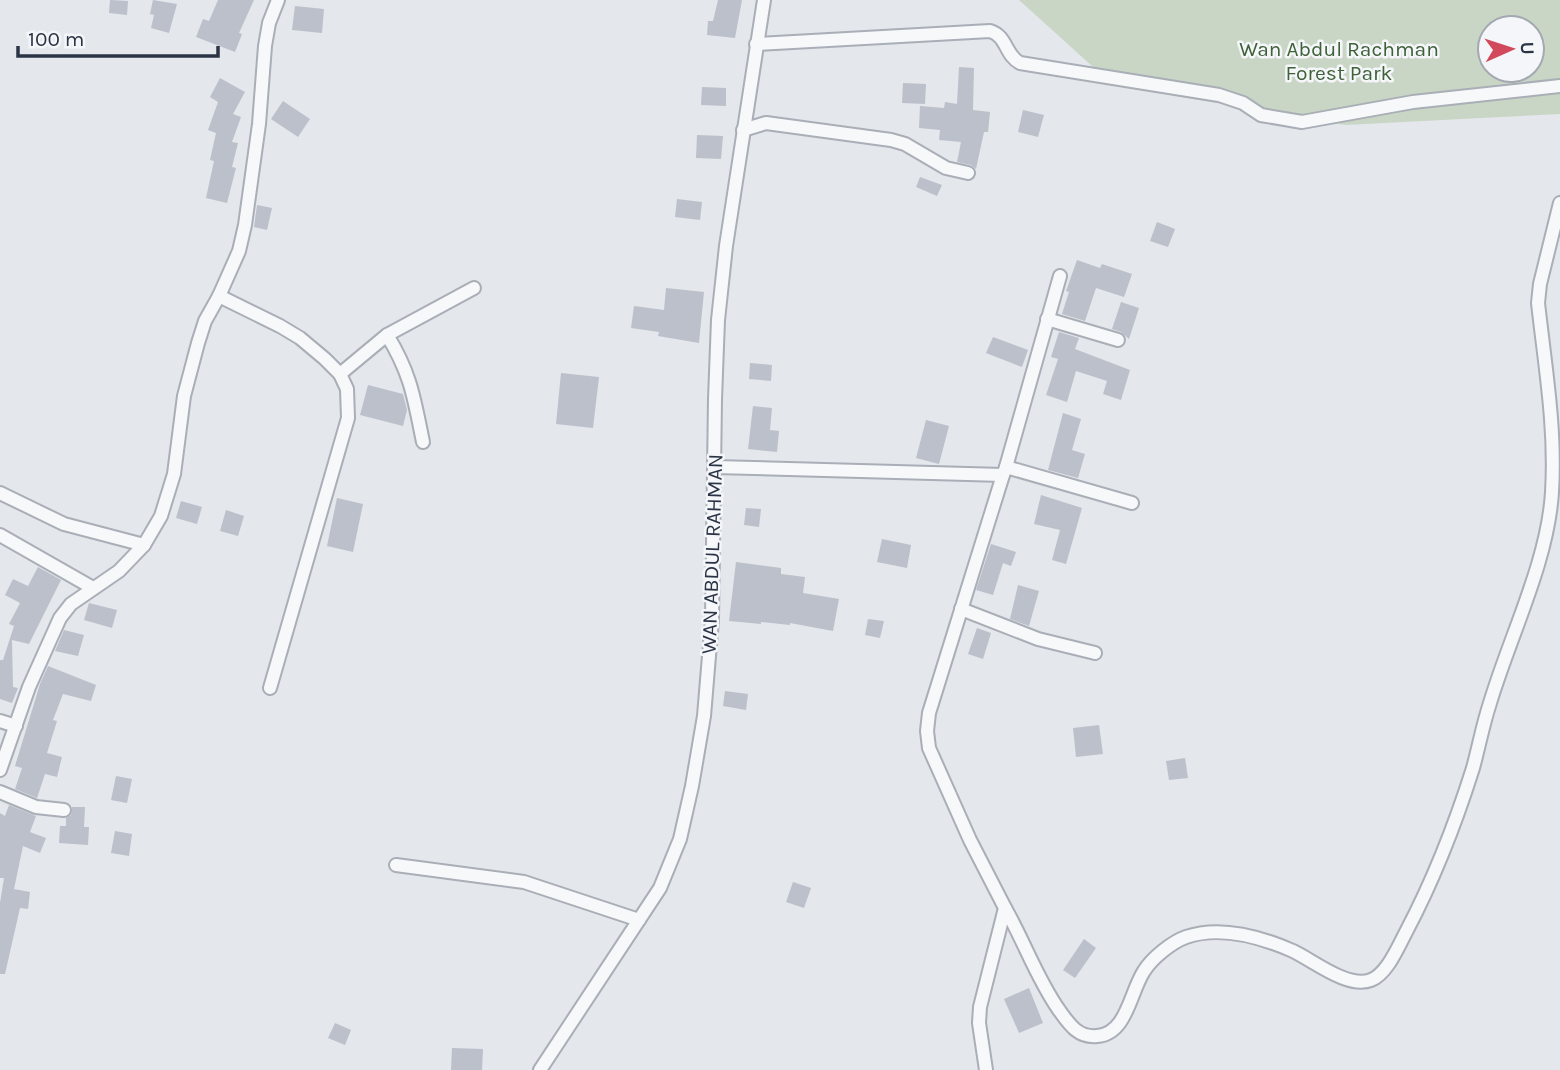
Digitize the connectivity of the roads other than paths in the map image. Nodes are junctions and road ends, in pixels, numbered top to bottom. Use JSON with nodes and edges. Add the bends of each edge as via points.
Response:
{"nodes":[{"id":1,"x":278,"y":0,"type":"edge"},
{"id":2,"x":764,"y":0,"type":"edge"},
{"id":3,"x":756,"y":44,"type":"junction"},
{"id":4,"x":1560,"y":86,"type":"edge"},
{"id":5,"x":743,"y":130,"type":"junction"},
{"id":6,"x":968,"y":173,"type":"dead end"},
{"id":7,"x":1560,"y":203,"type":"edge"},
{"id":8,"x":1060,"y":276,"type":"dead end"},
{"id":9,"x":474,"y":288,"type":"dead end"},
{"id":10,"x":219,"y":296,"type":"junction"},
{"id":11,"x":1047,"y":319,"type":"junction"},
{"id":12,"x":387,"y":335,"type":"junction"},
{"id":13,"x":1118,"y":340,"type":"dead end"},
{"id":14,"x":340,"y":374,"type":"junction"},
{"id":15,"x":423,"y":442,"type":"dead end"},
{"id":16,"x":715,"y":467,"type":"junction"},
{"id":17,"x":1004,"y":471,"type":"junction"},
{"id":18,"x":0,"y":493,"type":"edge"},
{"id":19,"x":1132,"y":503,"type":"dead end"},
{"id":20,"x":0,"y":535,"type":"edge"},
{"id":21,"x":144,"y":545,"type":"junction"},
{"id":22,"x":93,"y":588,"type":"junction"},
{"id":23,"x":961,"y":610,"type":"junction"},
{"id":24,"x":1095,"y":653,"type":"dead end"},
{"id":25,"x":270,"y":688,"type":"dead end"},
{"id":26,"x":0,"y":721,"type":"edge"},
{"id":27,"x":16,"y":726,"type":"junction"},
{"id":28,"x":0,"y":770,"type":"edge"},
{"id":29,"x":0,"y":792,"type":"edge"},
{"id":30,"x":64,"y":810,"type":"dead end"},
{"id":31,"x":396,"y":865,"type":"dead end"},
{"id":32,"x":1005,"y":908,"type":"junction"},
{"id":33,"x":639,"y":920,"type":"junction"},
{"id":34,"x":540,"y":1070,"type":"edge"},
{"id":35,"x":986,"y":1070,"type":"edge"}],
"edges":[{"from":1,"to":10,"type":"street","via":[[265,46],[245,225]]},
{"from":2,"to":3,"type":"street","name":"WAN ABDUL RAHMAN"},
{"from":3,"to":4,"type":"street","via":[[989,31],[1001,37],[1020,63],[1219,95],[1261,115],[1302,122],[1413,102]]},
{"from":3,"to":5,"type":"street","name":"WAN ABDUL RAHMAN"},
{"from":5,"to":6,"type":"street","via":[[766,123],[891,140],[946,168]]},
{"from":5,"to":16,"type":"street","name":"WAN ABDUL RAHMAN","via":[[718,320]]},
{"from":7,"to":32,"type":"street","via":[[1538,303],[1552,431],[1552,494],[1544,541],[1448,843],[1385,968],[1375,979],[1353,982],[1293,951],[1249,936],[1210,932],[1185,937],[1145,968],[1115,1030],[1092,1037],[1078,1034],[1059,1010]]},
{"from":8,"to":11,"type":"street"},
{"from":9,"to":12,"type":"street"},
{"from":10,"to":14,"type":"street","via":[[300,338]]},
{"from":10,"to":21,"type":"street","via":[[205,321],[184,396],[174,474],[161,516]]},
{"from":11,"to":13,"type":"street"},
{"from":11,"to":17,"type":"street"},
{"from":12,"to":14,"type":"street"},
{"from":12,"to":15,"type":"street","via":[[411,381]]},
{"from":14,"to":25,"type":"street","via":[[348,418]]},
{"from":16,"to":17,"type":"street"},
{"from":16,"to":33,"type":"street","name":"WAN ABDUL RAHMAN","via":[[712,620],[704,716],[680,839],[660,888]]},
{"from":17,"to":19,"type":"street"},
{"from":17,"to":23,"type":"street"},
{"from":18,"to":21,"type":"street","via":[[64,524]]},
{"from":20,"to":22,"type":"street"},
{"from":21,"to":22,"type":"street","via":[[119,571]]},
{"from":22,"to":27,"type":"street","via":[[60,618]]},
{"from":23,"to":24,"type":"street","via":[[1038,639]]},
{"from":23,"to":32,"type":"street","via":[[929,713],[929,748]]},
{"from":26,"to":27,"type":"street"},
{"from":27,"to":28,"type":"street"},
{"from":29,"to":30,"type":"street","via":[[36,807]]},
{"from":31,"to":33,"type":"street","via":[[524,882]]},
{"from":32,"to":35,"type":"street","via":[[980,1007]]},
{"from":33,"to":34,"type":"street","name":"WAN ABDUL RAHMAN"}]}
